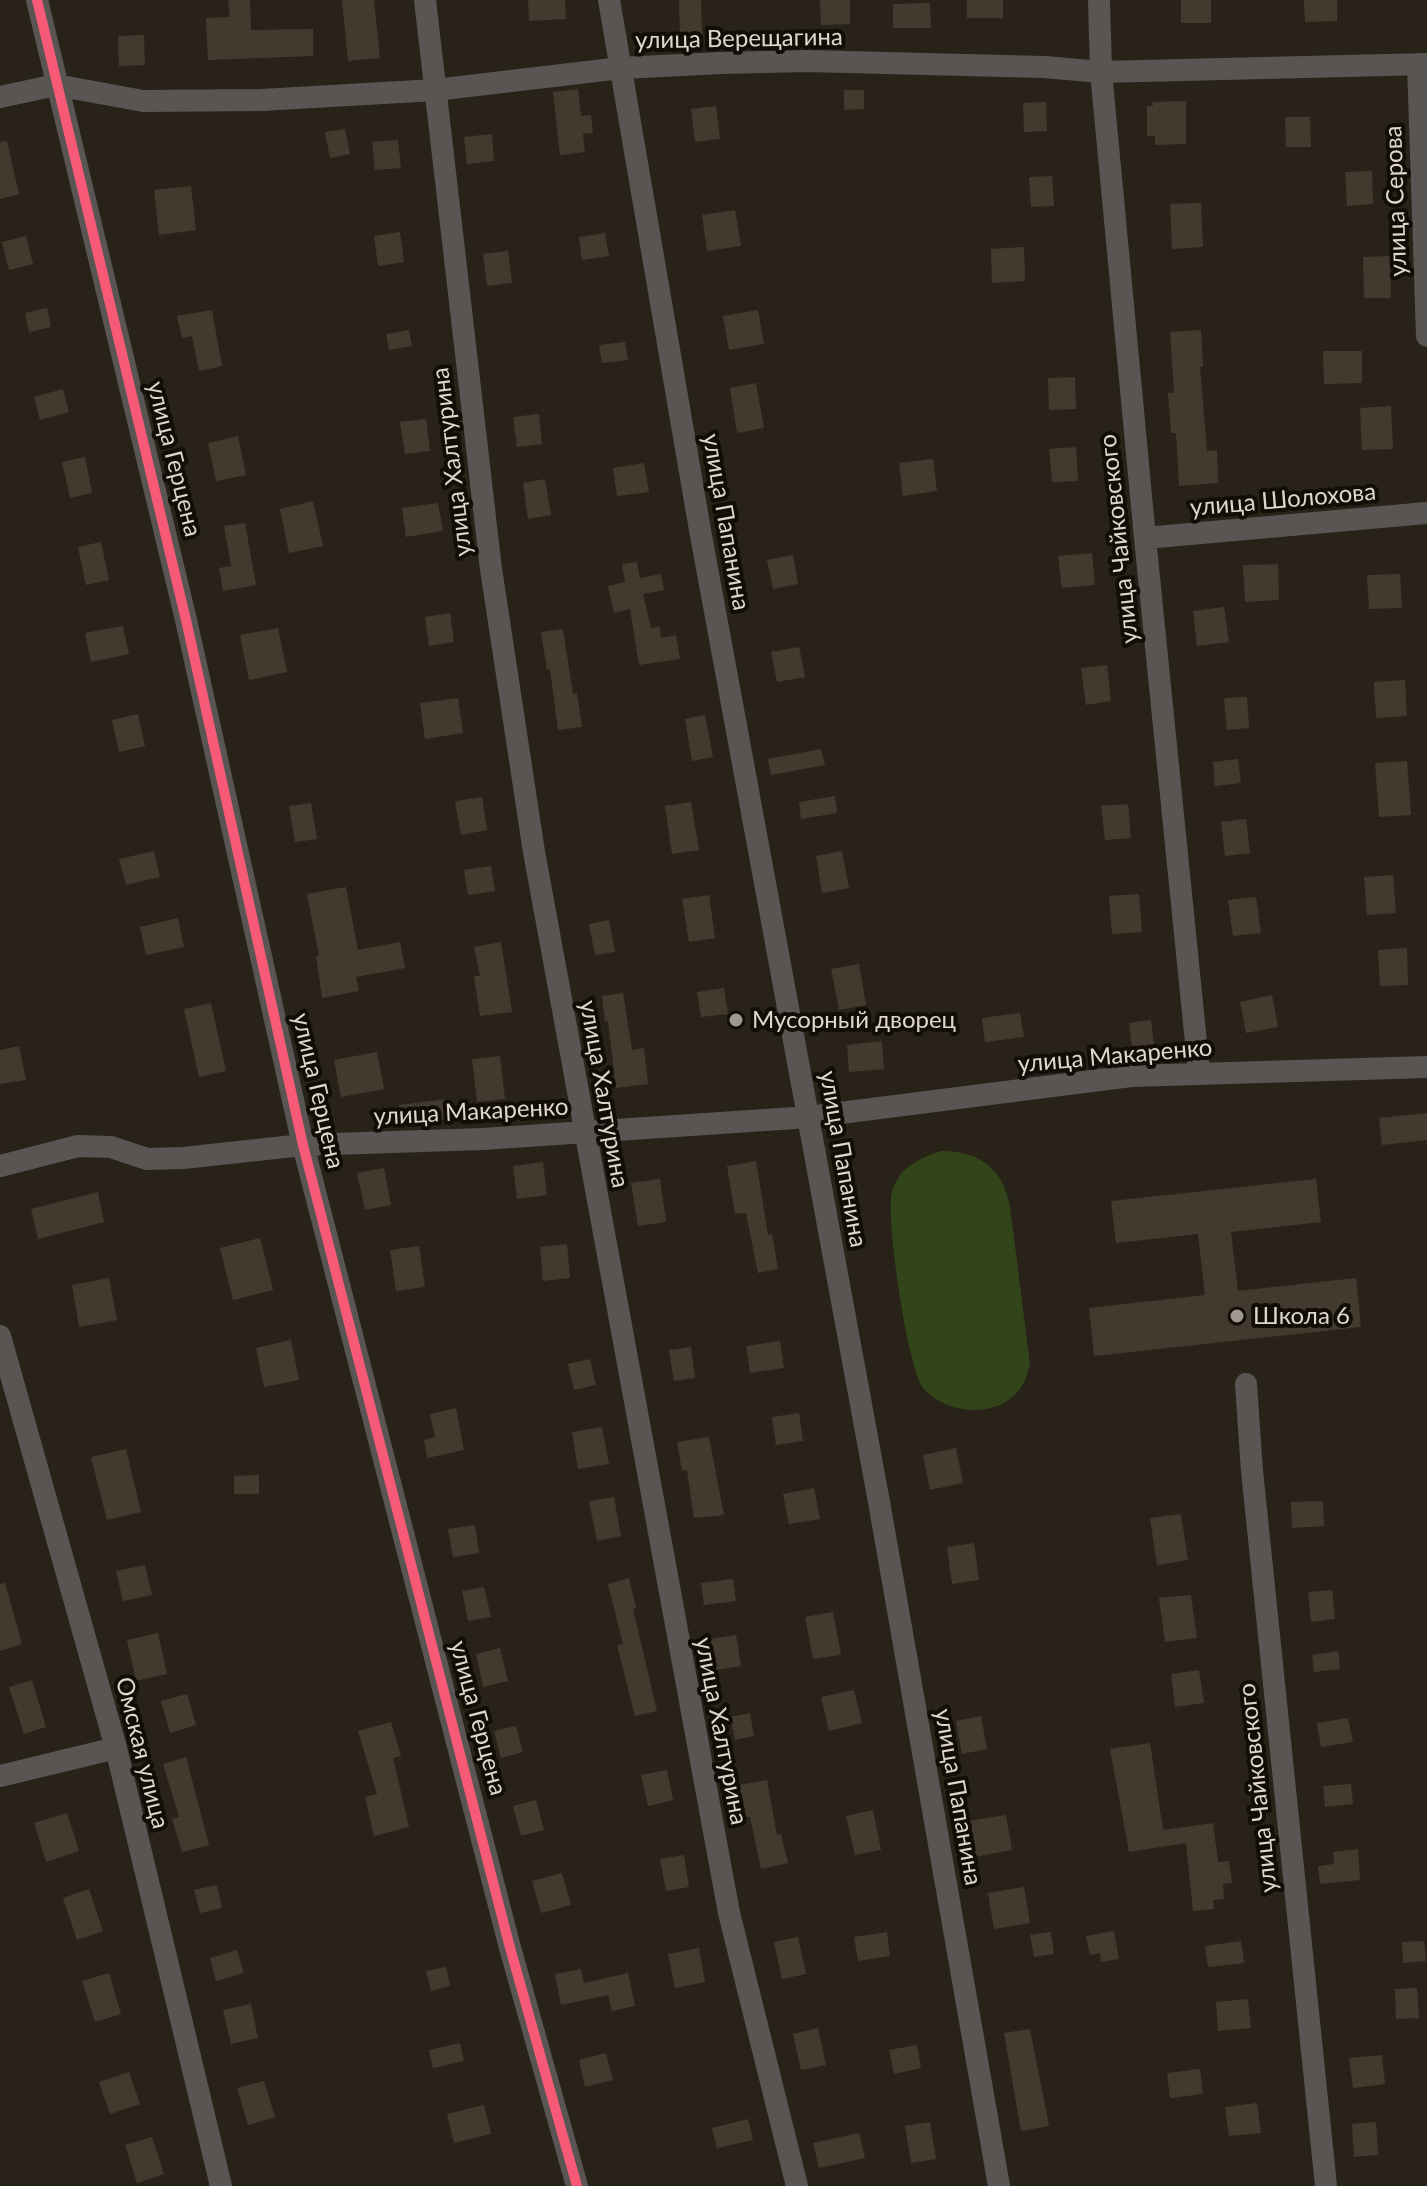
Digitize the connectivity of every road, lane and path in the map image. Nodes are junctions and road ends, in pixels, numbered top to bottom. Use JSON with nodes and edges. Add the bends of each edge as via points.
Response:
{"nodes":[{"id":1,"x":37,"y":0,"type":"edge"},
{"id":2,"x":425,"y":0,"type":"edge"},
{"id":3,"x":609,"y":0,"type":"edge"},
{"id":4,"x":1099,"y":0,"type":"edge"},
{"id":5,"x":1422,"y":64,"type":"edge"},
{"id":6,"x":621,"y":68,"type":"junction"},
{"id":7,"x":1101,"y":72,"type":"junction"},
{"id":8,"x":56,"y":85,"type":"junction"},
{"id":9,"x":435,"y":90,"type":"junction"},
{"id":10,"x":0,"y":97,"type":"edge"},
{"id":11,"x":1427,"y":336,"type":"edge"},
{"id":12,"x":1427,"y":513,"type":"edge"},
{"id":13,"x":1145,"y":538,"type":"junction"},
{"id":14,"x":1427,"y":1067,"type":"edge"},
{"id":15,"x":1199,"y":1072,"type":"junction"},
{"id":16,"x":809,"y":1117,"type":"junction"},
{"id":17,"x":584,"y":1132,"type":"junction"},
{"id":18,"x":303,"y":1145,"type":"junction"},
{"id":19,"x":0,"y":1166,"type":"edge"},
{"id":20,"x":0,"y":1336,"type":"edge"},
{"id":21,"x":1246,"y":1384,"type":"dead end"},
{"id":22,"x":116,"y":1748,"type":"junction"},
{"id":23,"x":0,"y":1776,"type":"edge"},
{"id":24,"x":221,"y":2186,"type":"edge"},
{"id":25,"x":577,"y":2186,"type":"edge"},
{"id":26,"x":797,"y":2186,"type":"edge"},
{"id":27,"x":999,"y":2186,"type":"edge"},
{"id":28,"x":1326,"y":2186,"type":"edge"}],
"edges":[{"from":1,"to":8,"type":"street","name":"улица Герцена"},
{"from":2,"to":9,"type":"street","name":"улица Халтурина"},
{"from":3,"to":6,"type":"street","name":"улица Папанина"},
{"from":4,"to":7,"type":"street","name":"улица Чайковского"},
{"from":5,"to":7,"type":"street","name":"улица Верещагина"},
{"from":5,"to":11,"type":"street","name":"улица Серова"},
{"from":6,"to":7,"type":"street","name":"улица Верещагина","via":[[807,61]]},
{"from":6,"to":9,"type":"street","name":"улица Верещагина"},
{"from":6,"to":16,"type":"street","name":"улица Папанина"},
{"from":7,"to":13,"type":"street","name":"улица Чайковского"},
{"from":8,"to":9,"type":"street","name":"улица Верещагина","via":[[143,101]]},
{"from":8,"to":10,"type":"street"},
{"from":8,"to":18,"type":"street","name":"улица Герцена","via":[[186,620]]},
{"from":9,"to":17,"type":"street","name":"улица Халтурина","via":[[491,569]]},
{"from":12,"to":13,"type":"street","name":"улица Шолохова"},
{"from":13,"to":15,"type":"street","name":"улица Чайковского"},
{"from":14,"to":15,"type":"street","name":"улица Макаренко"},
{"from":15,"to":16,"type":"street","name":"улица Макаренко"},
{"from":16,"to":17,"type":"street","name":"улица Макаренко"},
{"from":16,"to":27,"type":"street","name":"улица Папанина"},
{"from":17,"to":18,"type":"street","name":"улица Макаренко"},
{"from":17,"to":26,"type":"street","name":"улица Халтурина","via":[[729,1913]]},
{"from":18,"to":19,"type":"street","name":"улица Макаренко","via":[[147,1159],[111,1147],[78,1146]]},
{"from":18,"to":25,"type":"street","name":"улица Герцена","via":[[509,1944]]},
{"from":20,"to":22,"type":"street","name":"Омская улица"},
{"from":21,"to":28,"type":"street","name":"улица Чайковского"},
{"from":22,"to":23,"type":"street"},
{"from":22,"to":24,"type":"street","name":"Омская улица"}]}
